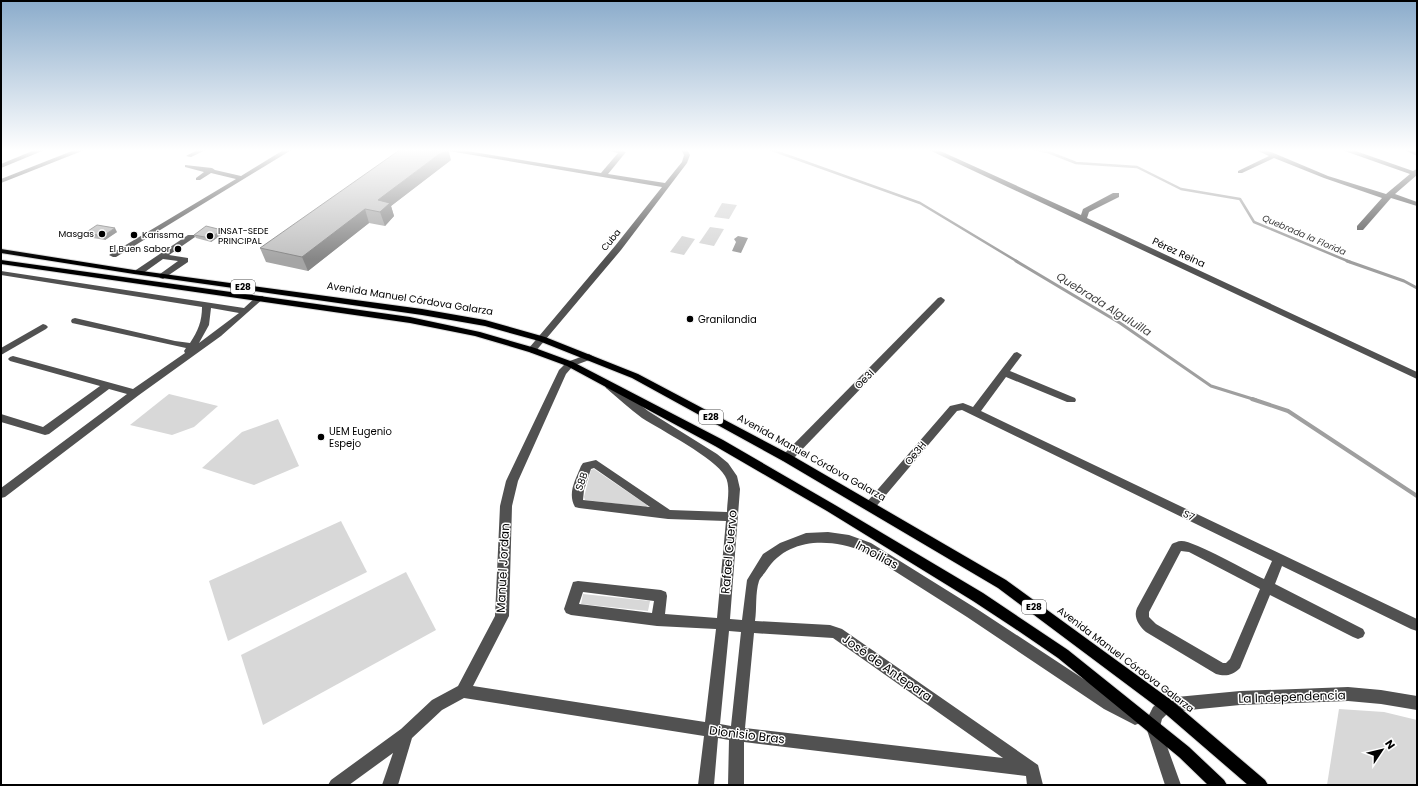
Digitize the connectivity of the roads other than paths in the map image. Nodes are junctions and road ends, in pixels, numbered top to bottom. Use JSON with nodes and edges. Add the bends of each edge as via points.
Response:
{"nodes":[{"id":1,"x":666,"y":185,"type":"edge"},
{"id":2,"x":229,"y":186,"type":"edge"},
{"id":3,"x":1010,"y":186,"type":"edge"},
{"id":4,"x":1354,"y":186,"type":"edge"},
{"id":5,"x":1401,"y":186,"type":"edge"},
{"id":6,"x":1116,"y":195,"type":"dead end"},
{"id":7,"x":1388,"y":196,"type":"junction"},
{"id":8,"x":1417,"y":204,"type":"edge"},
{"id":9,"x":1083,"y":219,"type":"junction"},
{"id":10,"x":1360,"y":228,"type":"dead end"},
{"id":11,"x":191,"y":237,"type":"dead end"},
{"id":12,"x":1,"y":251,"type":"edge"},
{"id":13,"x":113,"y":255,"type":"dead end"},
{"id":14,"x":162,"y":256,"type":"junction"},
{"id":15,"x":1,"y":262,"type":"edge"},
{"id":16,"x":139,"y":272,"type":"junction"},
{"id":17,"x":1,"y":273,"type":"edge"},
{"id":18,"x":81,"y":275,"type":"junction"},
{"id":19,"x":163,"y":276,"type":"junction"},
{"id":20,"x":143,"y":282,"type":"junction"},
{"id":21,"x":70,"y":283,"type":"junction"},
{"id":22,"x":131,"y":292,"type":"junction"},
{"id":23,"x":260,"y":298,"type":"junction"},
{"id":24,"x":941,"y":300,"type":"dead end"},
{"id":25,"x":206,"y":305,"type":"junction"},
{"id":26,"x":246,"y":311,"type":"junction"},
{"id":27,"x":75,"y":321,"type":"dead end"},
{"id":28,"x":43,"y":327,"type":"dead end"},
{"id":29,"x":542,"y":339,"type":"junction"},
{"id":30,"x":192,"y":346,"type":"junction"},
{"id":31,"x":532,"y":350,"type":"junction"},
{"id":32,"x":1,"y":352,"type":"edge"},
{"id":33,"x":1017,"y":355,"type":"dead end"},
{"id":34,"x":186,"y":356,"type":"junction"},
{"id":35,"x":589,"y":357,"type":"junction"},
{"id":36,"x":13,"y":359,"type":"dead end"},
{"id":37,"x":570,"y":364,"type":"junction"},
{"id":38,"x":1003,"y":372,"type":"junction"},
{"id":39,"x":1417,"y":376,"type":"edge"},
{"id":40,"x":605,"y":382,"type":"junction"},
{"id":41,"x":107,"y":386,"type":"junction"},
{"id":42,"x":135,"y":393,"type":"junction"},
{"id":43,"x":1071,"y":400,"type":"dead end"},
{"id":44,"x":963,"y":406,"type":"joint"},
{"id":45,"x":975,"y":412,"type":"junction"},
{"id":46,"x":1,"y":418,"type":"edge"},
{"id":47,"x":787,"y":458,"type":"junction"},
{"id":48,"x":2,"y":492,"type":"edge"},
{"id":49,"x":870,"y":506,"type":"junction"},
{"id":50,"x":668,"y":514,"type":"junction"},
{"id":51,"x":732,"y":517,"type":"junction"},
{"id":52,"x":1279,"y":559,"type":"junction"},
{"id":53,"x":1268,"y":586,"type":"junction"},
{"id":54,"x":657,"y":620,"type":"junction"},
{"id":55,"x":723,"y":624,"type":"junction"},
{"id":56,"x":1416,"y":625,"type":"dead end"},
{"id":57,"x":748,"y":627,"type":"junction"},
{"id":58,"x":1358,"y":633,"type":"dead end"},
{"id":59,"x":463,"y":691,"type":"junction"},
{"id":60,"x":1417,"y":703,"type":"edge"},
{"id":61,"x":1166,"y":705,"type":"junction"},
{"id":62,"x":1153,"y":727,"type":"junction"},
{"id":63,"x":712,"y":730,"type":"junction"},
{"id":64,"x":406,"y":734,"type":"junction"},
{"id":65,"x":737,"y":734,"type":"junction"},
{"id":66,"x":1033,"y":770,"type":"junction"},
{"id":67,"x":336,"y":785,"type":"edge"},
{"id":68,"x":390,"y":785,"type":"edge"},
{"id":69,"x":706,"y":785,"type":"edge"},
{"id":70,"x":736,"y":785,"type":"edge"},
{"id":71,"x":1035,"y":785,"type":"edge"},
{"id":72,"x":1173,"y":785,"type":"edge"},
{"id":73,"x":1219,"y":785,"type":"edge"},
{"id":74,"x":1260,"y":785,"type":"edge"}],
"edges":[{"from":1,"to":29,"type":"street","name":"Cuba","via":[[618,248]]},
{"from":2,"to":13,"type":"street"},
{"from":3,"to":9,"type":"street","name":"Pérez Reina"},
{"from":4,"to":7,"type":"street"},
{"from":5,"to":7,"type":"street"},
{"from":6,"to":9,"type":"street","via":[[1086,211]]},
{"from":7,"to":8,"type":"street"},
{"from":7,"to":10,"type":"street"},
{"from":9,"to":39,"type":"street","name":"Pérez Reina"},
{"from":11,"to":14,"type":"street"},
{"from":12,"to":16,"type":"main road","name":"Avenida Manuel Córdova Galarza","number":"E28"},
{"from":14,"to":16,"type":"street"},
{"from":14,"to":19,"type":"street","via":[[185,260]]},
{"from":15,"to":18,"type":"main road","number":"E28"},
{"from":16,"to":19,"type":"main road","name":"Avenida Manuel Córdova Galarza","number":"E28"},
{"from":17,"to":21,"type":"street"},
{"from":18,"to":20,"type":"main road","number":"E28"},
{"from":18,"to":21,"type":"street"},
{"from":19,"to":29,"type":"main road","name":"Avenida Manuel Córdova Galarza","number":"E28","via":[[422,312],[485,323]]},
{"from":20,"to":22,"type":"street"},
{"from":20,"to":23,"type":"main road","number":"E28"},
{"from":21,"to":22,"type":"street"},
{"from":22,"to":25,"type":"street"},
{"from":23,"to":26,"type":"street"},
{"from":23,"to":31,"type":"main road","number":"E28","via":[[417,322],[477,334]]},
{"from":24,"to":47,"type":"street","name":"Oe3I"},
{"from":25,"to":26,"type":"street"},
{"from":25,"to":30,"type":"street","via":[[205,324]]},
{"from":26,"to":34,"type":"street"},
{"from":27,"to":30,"type":"street"},
{"from":28,"to":32,"type":"street"},
{"from":29,"to":31,"type":"street"},
{"from":29,"to":35,"type":"main road","name":"Avenida Manuel Córdova Galarza","number":"E28"},
{"from":30,"to":34,"type":"street"},
{"from":31,"to":37,"type":"main road","number":"E28"},
{"from":33,"to":38,"type":"street"},
{"from":34,"to":42,"type":"street"},
{"from":35,"to":37,"type":"street"},
{"from":35,"to":47,"type":"main road","name":"Avenida Manuel Córdova Galarza","number":"E28","via":[[635,376]]},
{"from":36,"to":41,"type":"street"},
{"from":37,"to":40,"type":"main road","number":"E28"},
{"from":37,"to":59,"type":"street","name":"Manuel Jordan","via":[[562,372],[551,394],[512,481],[506,506],[502,616]]},
{"from":38,"to":43,"type":"street"},
{"from":38,"to":45,"type":"street"},
{"from":40,"to":51,"type":"street","name":"Rafael Cuervo","via":[[644,414],[724,466],[731,476],[734,489]]},
{"from":40,"to":62,"type":"main road","number":"E28","via":[[739,455],[978,597],[1063,654]]},
{"from":41,"to":42,"type":"street"},
{"from":41,"to":46,"type":"street","via":[[50,432]]},
{"from":42,"to":48,"type":"street"},
{"from":44,"to":45,"type":"street","name":"S7"},
{"from":44,"to":49,"type":"street","name":"Oe3H","via":[[954,408]]},
{"from":45,"to":52,"type":"street","name":"S7"},
{"from":47,"to":49,"type":"main road","name":"Avenida Manuel Córdova Galarza","number":"E28"},
{"from":49,"to":61,"type":"main road","name":"Avenida Manuel Córdova Galarza","number":"E28","via":[[1002,584]]},
{"from":50,"to":50,"type":"street","name":"S8B","via":[[596,464],[587,466],[577,494],[576,500],[579,504]]},
{"from":50,"to":51,"type":"street","name":"S8B"},
{"from":51,"to":55,"type":"street","name":"Rafael Cuervo"},
{"from":52,"to":53,"type":"street"},
{"from":52,"to":56,"type":"street","name":"S7"},
{"from":53,"to":53,"type":"street","via":[[1229,670],[1221,669],[1151,628],[1142,618],[1142,612],[1176,548],[1181,546],[1191,548]]},
{"from":53,"to":58,"type":"street"},
{"from":54,"to":54,"type":"street","name":"José de Antepara","via":[[634,617],[571,609],[578,586],[661,596]]},
{"from":54,"to":55,"type":"street","name":"José de Antepara"},
{"from":55,"to":57,"type":"street","name":"José de Antepara"},
{"from":55,"to":63,"type":"street","name":"Rafael Cuervo"},
{"from":57,"to":62,"type":"street","name":"Imoilias","via":[[754,580],[767,558],[784,546],[806,538],[849,540],[867,547],[900,567],[1108,704]]},
{"from":57,"to":65,"type":"street","name":"Imoilias"},
{"from":57,"to":66,"type":"street","name":"José de Antepara","via":[[837,633]]},
{"from":59,"to":63,"type":"street","name":"Dionisio Bras"},
{"from":59,"to":64,"type":"street","via":[[437,705]]},
{"from":60,"to":61,"type":"street","name":"La Independencia","via":[[1348,694],[1240,698]]},
{"from":61,"to":62,"type":"street","via":[[1154,718]]},
{"from":61,"to":74,"type":"main road","name":"Avenida Manuel Córdova Galarza","number":"E28"},
{"from":62,"to":72,"type":"street"},
{"from":62,"to":73,"type":"main road","number":"E28"},
{"from":63,"to":65,"type":"street","name":"Dionisio Bras"},
{"from":63,"to":69,"type":"street","name":"Rafael Cuervo"},
{"from":64,"to":67,"type":"street"},
{"from":64,"to":68,"type":"street"},
{"from":65,"to":66,"type":"street","name":"Dionisio Bras"},
{"from":65,"to":70,"type":"street","name":"Imoilias"},
{"from":66,"to":71,"type":"street"}]}
